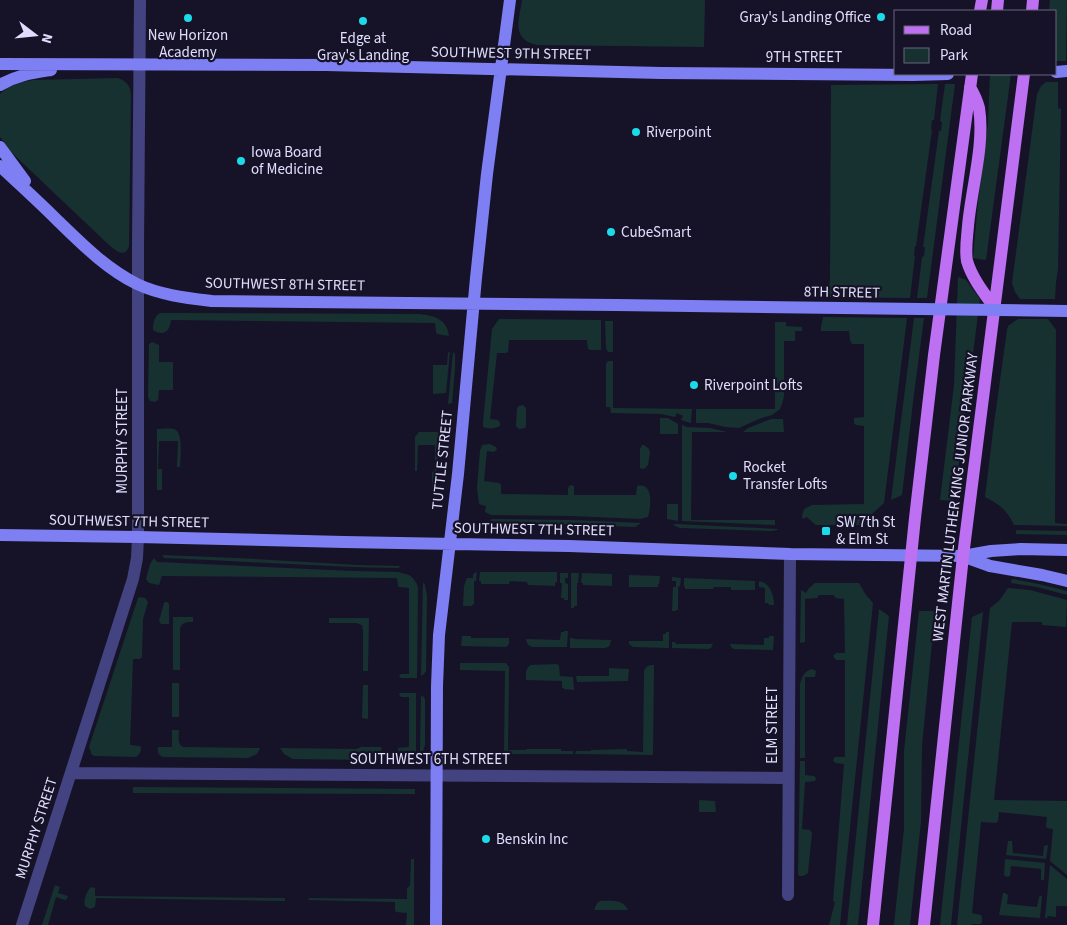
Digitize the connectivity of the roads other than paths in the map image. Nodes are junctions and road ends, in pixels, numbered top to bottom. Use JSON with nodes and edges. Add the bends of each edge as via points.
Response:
{"nodes":[{"id":1,"x":140,"y":0,"type":"edge"},
{"id":2,"x":510,"y":0,"type":"edge"},
{"id":3,"x":0,"y":64,"type":"edge"},
{"id":4,"x":83,"y":64,"type":"junction"},
{"id":5,"x":139,"y":64,"type":"junction"},
{"id":6,"x":500,"y":68,"type":"junction"},
{"id":7,"x":661,"y":73,"type":"joint"},
{"id":8,"x":894,"y":74,"type":"edge"},
{"id":9,"x":972,"y":75,"type":"edge"},
{"id":10,"x":1024,"y":75,"type":"edge"},
{"id":11,"x":0,"y":85,"type":"edge"},
{"id":12,"x":970,"y":87,"type":"junction"},
{"id":13,"x":0,"y":148,"type":"edge"},
{"id":14,"x":0,"y":166,"type":"edge"},
{"id":15,"x":47,"y":210,"type":"junction"},
{"id":16,"x":138,"y":284,"type":"junction"},
{"id":17,"x":474,"y":303,"type":"junction"},
{"id":18,"x":616,"y":305,"type":"joint"},
{"id":19,"x":994,"y":307,"type":"junction"},
{"id":20,"x":1067,"y":311,"type":"edge"},
{"id":21,"x":0,"y":535,"type":"edge"},
{"id":22,"x":138,"y":537,"type":"junction"},
{"id":23,"x":449,"y":544,"type":"junction"},
{"id":24,"x":1067,"y":550,"type":"edge"},
{"id":25,"x":790,"y":554,"type":"junction"},
{"id":26,"x":911,"y":556,"type":"junction"},
{"id":27,"x":963,"y":556,"type":"junction"},
{"id":28,"x":1067,"y":581,"type":"edge"},
{"id":29,"x":71,"y":773,"type":"junction"},
{"id":30,"x":436,"y":776,"type":"junction"},
{"id":31,"x":788,"y":778,"type":"junction"},
{"id":32,"x":788,"y":895,"type":"dead end"},
{"id":33,"x":22,"y":925,"type":"edge"},
{"id":34,"x":436,"y":925,"type":"edge"},
{"id":35,"x":873,"y":925,"type":"edge"},
{"id":36,"x":924,"y":925,"type":"edge"}],
"edges":[{"from":1,"to":5,"type":"street","name":"MURPHY STREET"},
{"from":2,"to":6,"type":"main road","name":"TUTTLE STREET"},
{"from":3,"to":4,"type":"main road","name":"SOUTHWEST 9TH STREET"},
{"from":4,"to":5,"type":"main road","name":"SOUTHWEST 9TH STREET"},
{"from":4,"to":11,"type":"main road","via":[[11,78]]},
{"from":5,"to":6,"type":"main road","name":"SOUTHWEST 9TH STREET"},
{"from":5,"to":16,"type":"street","name":"MURPHY STREET"},
{"from":6,"to":7,"type":"main road","name":"SOUTHWEST 9TH STREET"},
{"from":6,"to":17,"type":"main road","name":"TUTTLE STREET"},
{"from":7,"to":8,"type":"main road","name":"9TH STREET"},
{"from":9,"to":12,"type":"main road"},
{"from":10,"to":19,"type":"main road","name":"WEST MARTIN LUTHER KING JUNIOR PARKWAY"},
{"from":12,"to":19,"type":"main road","via":[[979,108],[979,139],[968,218],[967,259],[976,282]]},
{"from":12,"to":26,"type":"main road"},
{"from":13,"to":15,"type":"main road"},
{"from":14,"to":15,"type":"main road","name":"SOUTHWEST 8TH STREET"},
{"from":15,"to":16,"type":"main road","name":"SOUTHWEST 8TH STREET","via":[[91,252]]},
{"from":16,"to":17,"type":"main road","name":"SOUTHWEST 8TH STREET","via":[[169,294],[212,301]]},
{"from":16,"to":22,"type":"street","name":"MURPHY STREET"},
{"from":17,"to":18,"type":"main road","name":"SOUTHWEST 8TH STREET"},
{"from":17,"to":23,"type":"main road","name":"TUTTLE STREET"},
{"from":18,"to":20,"type":"main road","name":"8TH STREET","bridge":true},
{"from":19,"to":27,"type":"main road","name":"WEST MARTIN LUTHER KING JUNIOR PARKWAY"},
{"from":21,"to":22,"type":"main road","name":"SOUTHWEST 7TH STREET"},
{"from":22,"to":23,"type":"main road","name":"SOUTHWEST 7TH STREET"},
{"from":22,"to":29,"type":"street","name":"MURPHY STREET","via":[[133,579]]},
{"from":23,"to":25,"type":"main road","name":"SOUTHWEST 7TH STREET"},
{"from":23,"to":30,"type":"main road","name":"TUTTLE STREET","via":[[440,616]]},
{"from":24,"to":27,"type":"main road","name":"SOUTHWEST 7TH STREET","via":[[1021,549]]},
{"from":25,"to":26,"type":"main road","name":"SOUTHWEST 7TH STREET"},
{"from":25,"to":31,"type":"street","name":"ELM STREET"},
{"from":26,"to":27,"type":"main road","name":"SOUTHWEST 7TH STREET"},
{"from":26,"to":35,"type":"main road"},
{"from":27,"to":28,"type":"main road","via":[[990,566]]},
{"from":27,"to":36,"type":"main road","name":"WEST MARTIN LUTHER KING JUNIOR PARKWAY"},
{"from":29,"to":30,"type":"street","name":"SOUTHWEST 6TH STREET"},
{"from":29,"to":33,"type":"street","name":"MURPHY STREET"},
{"from":30,"to":31,"type":"street","name":"SOUTHWEST 6TH STREET"},
{"from":30,"to":34,"type":"main road","name":"TUTTLE STREET"},
{"from":31,"to":32,"type":"street","name":"ELM STREET"}]}
